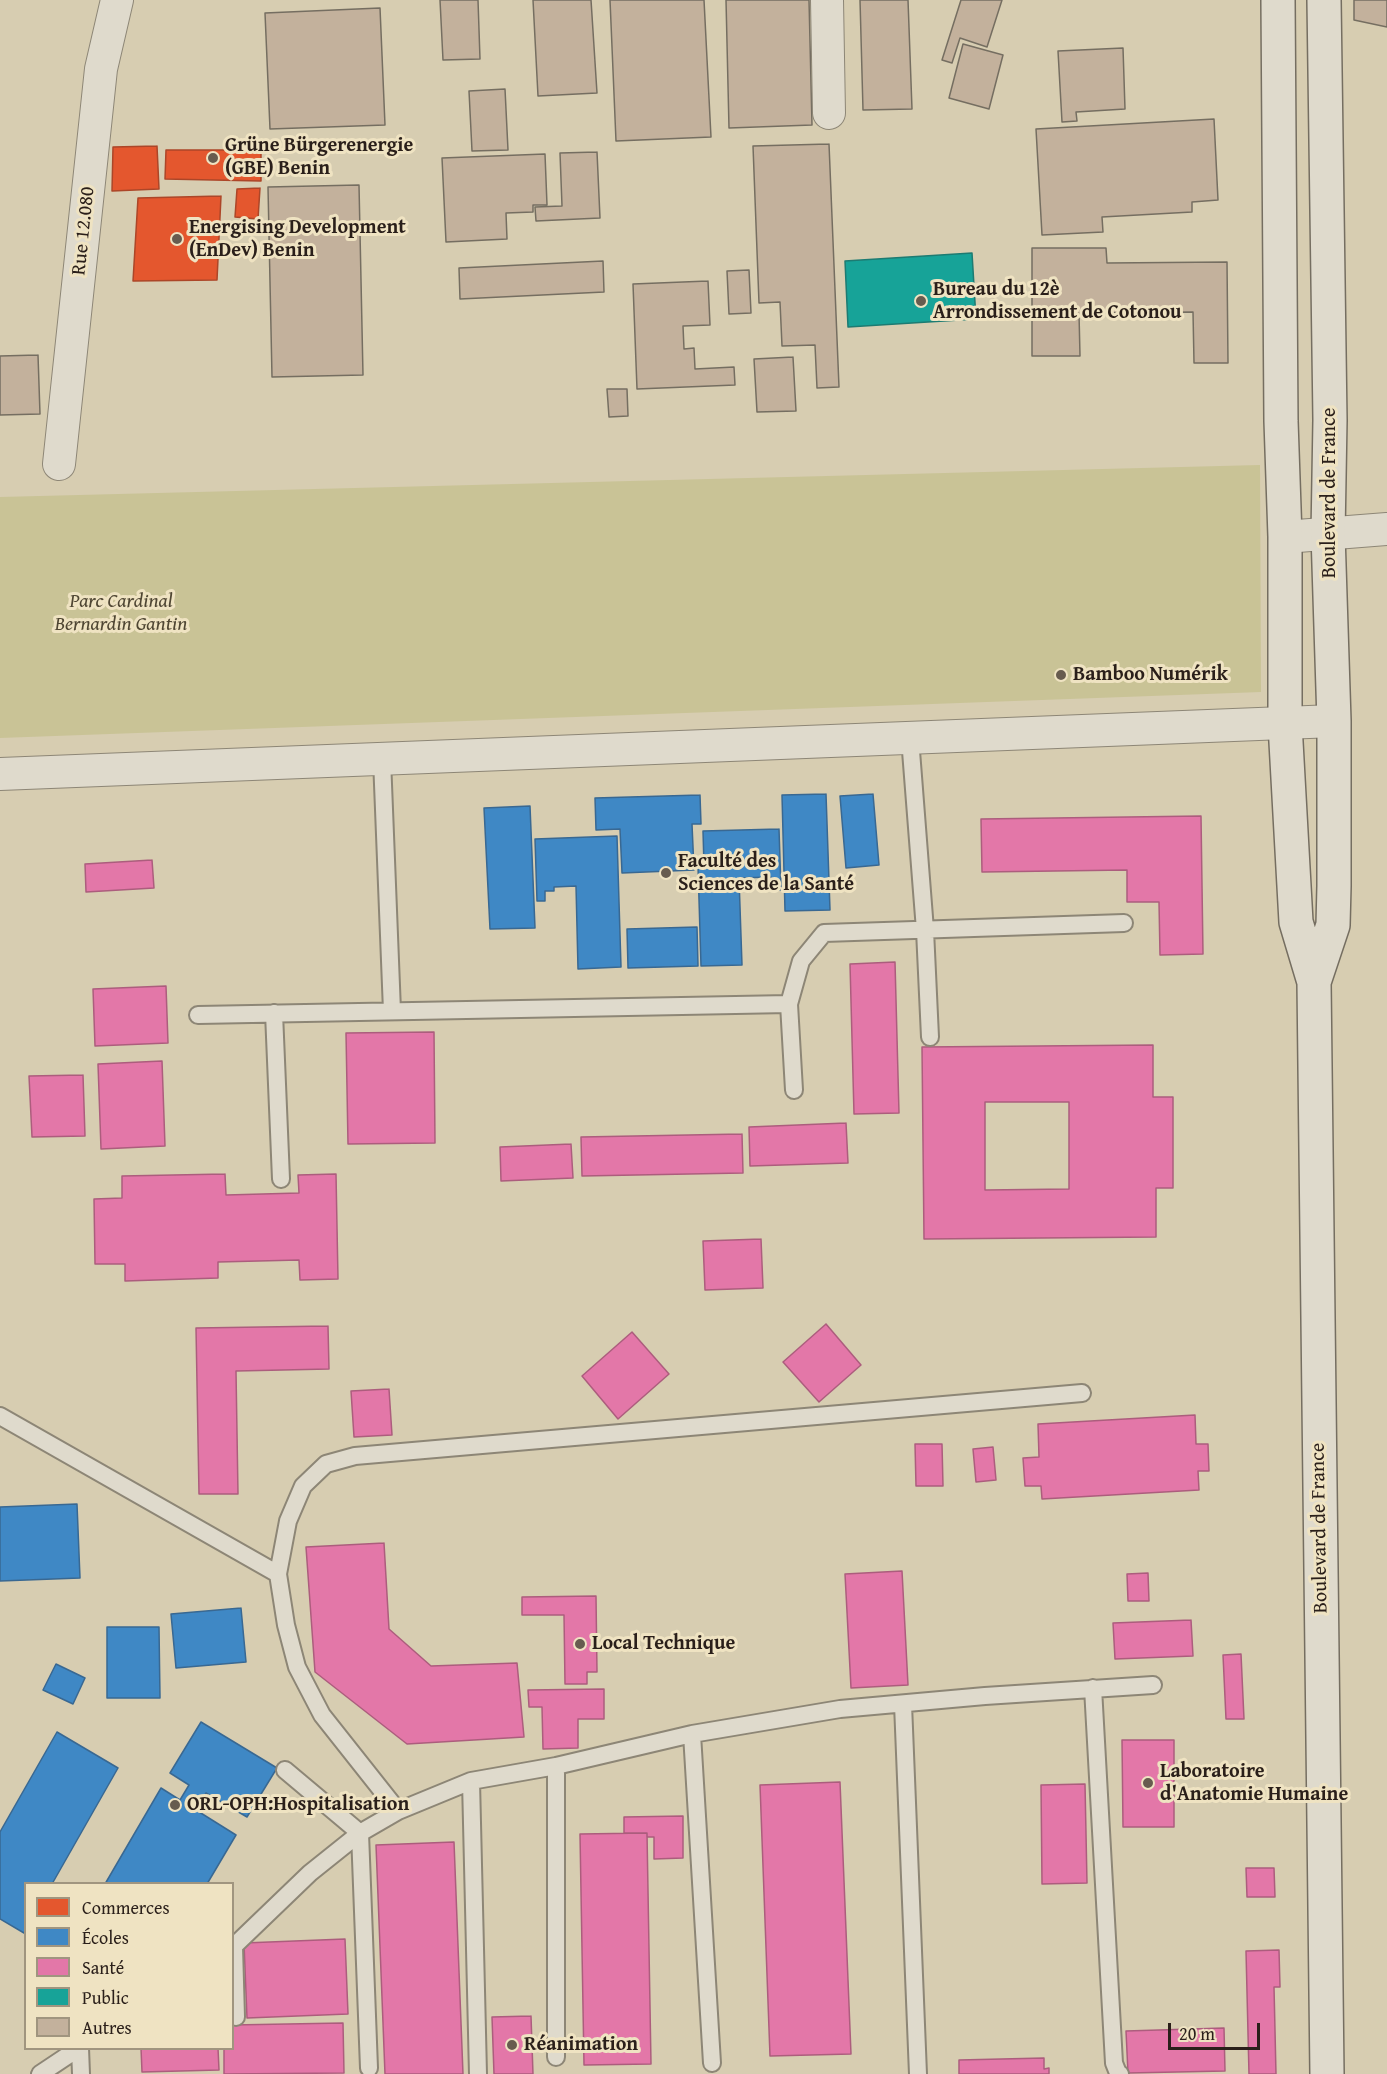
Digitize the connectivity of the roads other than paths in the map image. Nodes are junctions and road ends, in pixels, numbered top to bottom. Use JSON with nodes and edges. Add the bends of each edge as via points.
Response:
{"nodes":[{"id":1,"x":117,"y":0,"type":"edge"},
{"id":2,"x":827,"y":0,"type":"edge"},
{"id":3,"x":1278,"y":0,"type":"edge"},
{"id":4,"x":1324,"y":0,"type":"edge"},
{"id":5,"x":829,"y":113,"type":"dead end"},
{"id":6,"x":59,"y":464,"type":"dead end"},
{"id":7,"x":1387,"y":529,"type":"edge"},
{"id":8,"x":1328,"y":534,"type":"junction"},
{"id":9,"x":1285,"y":537,"type":"junction"},
{"id":10,"x":1334,"y":722,"type":"junction"},
{"id":11,"x":1285,"y":724,"type":"junction"},
{"id":12,"x":910,"y":738,"type":"junction"},
{"id":13,"x":382,"y":759,"type":"junction"},
{"id":14,"x":0,"y":774,"type":"edge"},
{"id":15,"x":1124,"y":923,"type":"dead end"},
{"id":16,"x":925,"y":930,"type":"junction"},
{"id":17,"x":1314,"y":982,"type":"junction"},
{"id":18,"x":789,"y":1004,"type":"junction"},
{"id":19,"x":392,"y":1011,"type":"junction"},
{"id":20,"x":274,"y":1013,"type":"junction"},
{"id":21,"x":198,"y":1015,"type":"dead end"},
{"id":22,"x":930,"y":1037,"type":"dead end"},
{"id":23,"x":794,"y":1090,"type":"dead end"},
{"id":24,"x":281,"y":1179,"type":"dead end"},
{"id":25,"x":1082,"y":1393,"type":"dead end"},
{"id":26,"x":0,"y":1416,"type":"edge"},
{"id":27,"x":278,"y":1574,"type":"junction"},
{"id":28,"x":1153,"y":1685,"type":"dead end"},
{"id":29,"x":1093,"y":1688,"type":"junction"},
{"id":30,"x":903,"y":1704,"type":"junction"},
{"id":31,"x":692,"y":1734,"type":"junction"},
{"id":32,"x":556,"y":1766,"type":"junction"},
{"id":33,"x":285,"y":1770,"type":"dead end"},
{"id":34,"x":471,"y":1780,"type":"junction"},
{"id":35,"x":398,"y":1811,"type":"junction"},
{"id":36,"x":360,"y":1833,"type":"junction"},
{"id":37,"x":234,"y":1946,"type":"edge"},
{"id":38,"x":234,"y":1970,"type":"edge"},
{"id":39,"x":236,"y":2017,"type":"dead end"},
{"id":40,"x":77,"y":2050,"type":"edge"},
{"id":41,"x":79,"y":2050,"type":"edge"},
{"id":42,"x":556,"y":2057,"type":"dead end"},
{"id":43,"x":712,"y":2063,"type":"dead end"},
{"id":44,"x":369,"y":2068,"type":"dead end"},
{"id":45,"x":40,"y":2074,"type":"edge"},
{"id":46,"x":81,"y":2074,"type":"edge"},
{"id":47,"x":478,"y":2074,"type":"edge"},
{"id":48,"x":918,"y":2074,"type":"edge"},
{"id":49,"x":1120,"y":2074,"type":"edge"},
{"id":50,"x":1327,"y":2074,"type":"edge"}],
"edges":[{"from":1,"to":6,"type":"street","name":"Rue 12.080","via":[[101,69]]},
{"from":2,"to":5,"type":"street"},
{"from":3,"to":9,"type":"street","name":"Boulevard de France"},
{"from":4,"to":8,"type":"street","name":"Boulevard de France"},
{"from":7,"to":8,"type":"street"},
{"from":8,"to":9,"type":"street"},
{"from":8,"to":10,"type":"street","name":"Boulevard de France"},
{"from":9,"to":11,"type":"street","name":"Boulevard de France"},
{"from":10,"to":11,"type":"street"},
{"from":10,"to":17,"type":"street","name":"Boulevard de France","via":[[1333,925]]},
{"from":11,"to":12,"type":"street"},
{"from":11,"to":17,"type":"street","name":"Boulevard de France","via":[[1296,922]]},
{"from":12,"to":13,"type":"street"},
{"from":12,"to":16,"type":"lane"},
{"from":13,"to":14,"type":"street"},
{"from":13,"to":19,"type":"lane"},
{"from":15,"to":16,"type":"lane"},
{"from":16,"to":18,"type":"lane","via":[[824,933],[801,961]]},
{"from":16,"to":22,"type":"lane"},
{"from":17,"to":50,"type":"street","name":"Boulevard de France"},
{"from":18,"to":19,"type":"lane"},
{"from":18,"to":23,"type":"lane"},
{"from":19,"to":20,"type":"lane"},
{"from":20,"to":21,"type":"lane"},
{"from":20,"to":24,"type":"lane"},
{"from":25,"to":27,"type":"lane","via":[[355,1456],[326,1464],[303,1486],[288,1521]]},
{"from":26,"to":27,"type":"lane"},
{"from":27,"to":35,"type":"lane","via":[[297,1667],[322,1715]]},
{"from":28,"to":29,"type":"lane"},
{"from":29,"to":30,"type":"lane"},
{"from":29,"to":49,"type":"lane","via":[[1114,2063]]},
{"from":30,"to":31,"type":"lane","via":[[840,1709]]},
{"from":30,"to":48,"type":"lane"},
{"from":31,"to":32,"type":"lane"},
{"from":31,"to":43,"type":"lane"},
{"from":32,"to":34,"type":"lane"},
{"from":32,"to":42,"type":"lane"},
{"from":33,"to":36,"type":"lane"},
{"from":34,"to":35,"type":"lane"},
{"from":34,"to":47,"type":"lane"},
{"from":35,"to":36,"type":"lane"},
{"from":36,"to":37,"type":"lane","via":[[310,1873]]},
{"from":36,"to":44,"type":"lane"},
{"from":38,"to":39,"type":"lane"},
{"from":40,"to":45,"type":"lane"},
{"from":41,"to":46,"type":"lane"}]}
